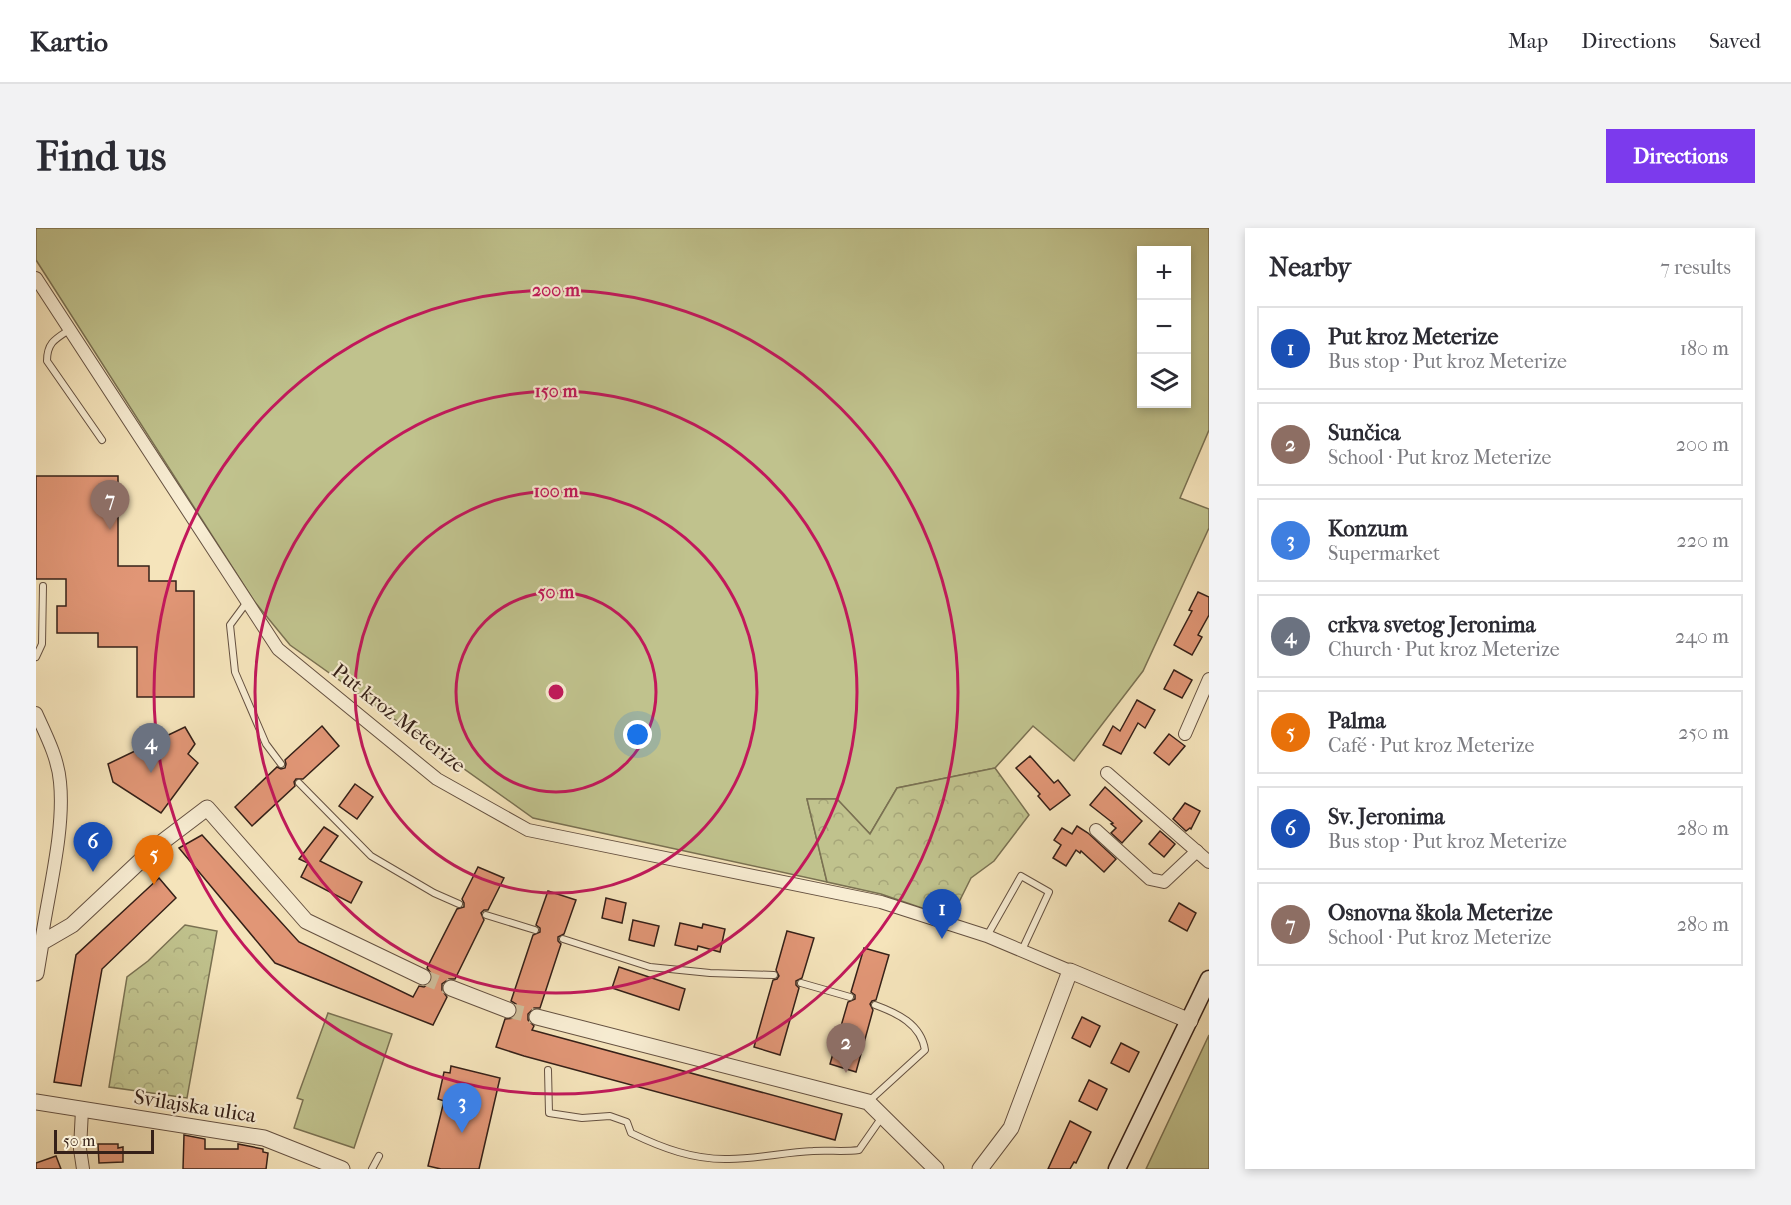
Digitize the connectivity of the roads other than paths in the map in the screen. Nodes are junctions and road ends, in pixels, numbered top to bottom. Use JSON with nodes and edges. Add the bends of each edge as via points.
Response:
{"nodes":[{"id":1,"x":36,"y":278,"type":"edge"},
{"id":2,"x":69,"y":330,"type":"junction"},
{"id":3,"x":102,"y":441,"type":"dead end"},
{"id":4,"x":43,"y":586,"type":"dead end"},
{"id":5,"x":247,"y":602,"type":"junction"},
{"id":6,"x":36,"y":657,"type":"edge"},
{"id":7,"x":1209,"y":679,"type":"edge"},
{"id":8,"x":36,"y":713,"type":"edge"},
{"id":9,"x":1185,"y":734,"type":"dead end"},
{"id":10,"x":281,"y":764,"type":"dead end"},
{"id":11,"x":1107,"y":773,"type":"dead end"},
{"id":12,"x":299,"y":783,"type":"dead end"},
{"id":13,"x":1096,"y":830,"type":"dead end"},
{"id":14,"x":1197,"y":851,"type":"junction"},
{"id":15,"x":1209,"y":862,"type":"edge"},
{"id":16,"x":459,"y":904,"type":"dead end"},
{"id":17,"x":486,"y":915,"type":"dead end"},
{"id":18,"x":535,"y":930,"type":"dead end"},
{"id":19,"x":987,"y":936,"type":"junction"},
{"id":20,"x":563,"y":939,"type":"dead end"},
{"id":21,"x":41,"y":943,"type":"junction"},
{"id":22,"x":1022,"y":951,"type":"junction"},
{"id":23,"x":1070,"y":971,"type":"junction"},
{"id":24,"x":36,"y":973,"type":"edge"},
{"id":25,"x":774,"y":975,"type":"dead end"},
{"id":26,"x":423,"y":976,"type":"tunnel mouth"},
{"id":27,"x":1209,"y":979,"type":"edge"},
{"id":28,"x":801,"y":983,"type":"dead end"},
{"id":29,"x":451,"y":988,"type":"tunnel mouth"},
{"id":30,"x":850,"y":998,"type":"dead end"},
{"id":31,"x":875,"y":1005,"type":"dead end"},
{"id":32,"x":508,"y":1010,"type":"tunnel mouth"},
{"id":33,"x":537,"y":1017,"type":"tunnel mouth"},
{"id":34,"x":1190,"y":1021,"type":"junction"},
{"id":35,"x":548,"y":1070,"type":"dead end"},
{"id":36,"x":36,"y":1102,"type":"edge"},
{"id":37,"x":868,"y":1102,"type":"junction"},
{"id":38,"x":82,"y":1110,"type":"junction"},
{"id":39,"x":883,"y":1116,"type":"junction"},
{"id":40,"x":379,"y":1156,"type":"dead end"},
{"id":41,"x":82,"y":1169,"type":"edge"},
{"id":42,"x":342,"y":1169,"type":"edge"},
{"id":43,"x":372,"y":1169,"type":"edge"},
{"id":44,"x":936,"y":1169,"type":"edge"},
{"id":45,"x":980,"y":1169,"type":"edge"},
{"id":46,"x":1117,"y":1169,"type":"edge"}],
"edges":[{"from":1,"to":2,"type":"street","name":"Put kroz Meterize"},
{"from":2,"to":3,"type":"lane","via":[[50,342],[47,361]]},
{"from":2,"to":5,"type":"street","name":"Put kroz Meterize"},
{"from":4,"to":6,"type":"lane","via":[[42,644]]},
{"from":5,"to":10,"type":"lane","via":[[230,625],[235,672],[266,744]]},
{"from":5,"to":19,"type":"street","name":"Put kroz Meterize","via":[[278,649],[437,779],[528,830],[881,902]]},
{"from":7,"to":9,"type":"street"},
{"from":8,"to":21,"type":"street","via":[[54,755],[62,813]]},
{"from":11,"to":14,"type":"street"},
{"from":12,"to":16,"type":"lane","via":[[370,856]]},
{"from":13,"to":14,"type":"street","via":[[1150,879],[1164,882]]},
{"from":14,"to":15,"type":"street"},
{"from":17,"to":18,"type":"lane"},
{"from":19,"to":22,"type":"street","name":"Put kroz Meterize"},
{"from":19,"to":22,"type":"lane","via":[[1021,876],[1049,892]]},
{"from":20,"to":25,"type":"lane","via":[[650,967]]},
{"from":21,"to":24,"type":"street"},
{"from":21,"to":26,"type":"street","via":[[72,925],[153,849],[207,808],[306,921]]},
{"from":22,"to":23,"type":"street","name":"Put kroz Meterize"},
{"from":23,"to":34,"type":"street","name":"Put kroz Meterize"},
{"from":23,"to":45,"type":"street","via":[[1011,1128]]},
{"from":27,"to":34,"type":"main road"},
{"from":28,"to":30,"type":"lane"},
{"from":29,"to":32,"type":"street"},
{"from":31,"to":37,"type":"lane","via":[[900,1014],[923,1037],[925,1050]]},
{"from":33,"to":37,"type":"street"},
{"from":34,"to":46,"type":"main road"},
{"from":35,"to":39,"type":"lane","via":[[549,1113],[582,1118],[610,1116],[627,1122],[632,1133],[660,1147],[698,1157],[730,1160],[815,1150],[860,1150]]},
{"from":36,"to":38,"type":"street","name":"Svilajska ulica"},
{"from":37,"to":39,"type":"street"},
{"from":38,"to":41,"type":"street"},
{"from":38,"to":42,"type":"street","name":"Svilajska ulica","via":[[264,1138]]},
{"from":39,"to":44,"type":"street"},
{"from":40,"to":43,"type":"lane"}]}
